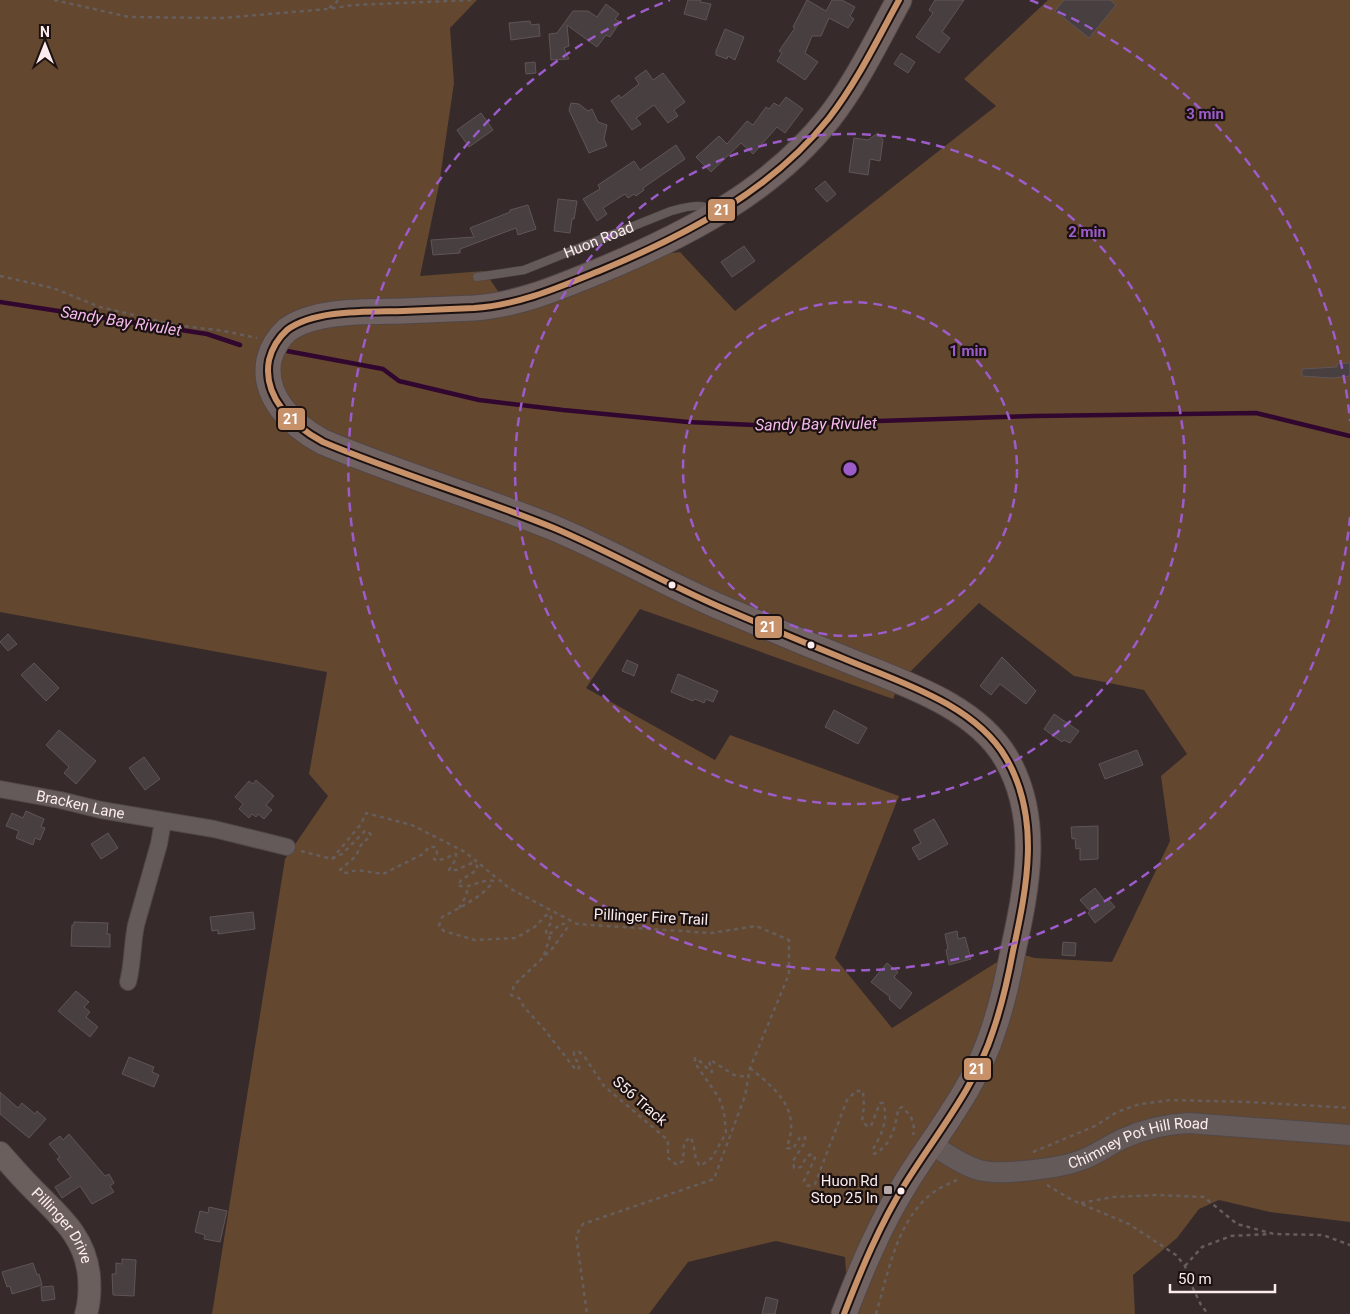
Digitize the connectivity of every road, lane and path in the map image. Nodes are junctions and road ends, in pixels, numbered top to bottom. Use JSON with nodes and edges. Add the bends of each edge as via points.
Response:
{"nodes":[{"id":1,"x":54,"y":0,"type":"edge"},
{"id":2,"x":339,"y":0,"type":"edge"},
{"id":3,"x":474,"y":0,"type":"edge"},
{"id":4,"x":899,"y":0,"type":"edge"},
{"id":5,"x":328,"y":9,"type":"junction"},
{"id":6,"x":717,"y":214,"type":"junction"},
{"id":7,"x":0,"y":276,"type":"edge"},
{"id":8,"x":476,"y":277,"type":"dead end"},
{"id":9,"x":276,"y":342,"type":"junction"},
{"id":10,"x":0,"y":789,"type":"edge"},
{"id":11,"x":162,"y":821,"type":"junction"},
{"id":12,"x":287,"y":848,"type":"joint"},
{"id":13,"x":332,"y":859,"type":"junction"},
{"id":14,"x":468,"y":886,"type":"junction"},
{"id":15,"x":458,"y":910,"type":"junction"},
{"id":16,"x":551,"y":933,"type":"junction"},
{"id":17,"x":542,"y":958,"type":"junction"},
{"id":18,"x":128,"y":982,"type":"dead end"},
{"id":19,"x":750,"y":1068,"type":"junction"},
{"id":20,"x":748,"y":1077,"type":"junction"},
{"id":21,"x":1350,"y":1135,"type":"edge"},
{"id":22,"x":922,"y":1142,"type":"junction"},
{"id":23,"x":0,"y":1153,"type":"edge"},
{"id":24,"x":1038,"y":1169,"type":"junction"},
{"id":25,"x":1081,"y":1203,"type":"junction"},
{"id":26,"x":1274,"y":1234,"type":"junction"},
{"id":27,"x":1350,"y":1245,"type":"edge"},
{"id":28,"x":1186,"y":1266,"type":"junction"},
{"id":29,"x":86,"y":1314,"type":"edge"},
{"id":30,"x":587,"y":1314,"type":"edge"},
{"id":31,"x":844,"y":1314,"type":"edge"},
{"id":32,"x":1208,"y":1314,"type":"edge"}],
"edges":[{"from":1,"to":5,"type":"path","via":[[129,17],[222,18]]},
{"from":2,"to":5,"type":"path"},
{"from":3,"to":5,"type":"path","via":[[352,5]]},
{"from":4,"to":6,"type":"main road","name":"Huon Road","via":[[829,118],[793,156]]},
{"from":6,"to":8,"type":"lane","name":"Huon Road","via":[[708,208],[686,207],[524,270]]},
{"from":6,"to":9,"type":"main road","name":"Huon Road","via":[[646,251],[537,296],[478,308],[323,316],[296,324]]},
{"from":7,"to":9,"type":"path","via":[[53,288],[100,307],[156,321]]},
{"from":9,"to":22,"type":"main road","name":"Huon Road","via":[[268,365],[270,387],[289,417],[316,438],[616,556],[710,603],[930,695],[987,732],[1005,755],[1024,801],[1029,855],[1022,911],[1006,984],[987,1048],[966,1091]]},
{"from":10,"to":11,"type":"street","name":"Bracken Lane"},
{"from":11,"to":12,"type":"street","name":"Bracken Lane","via":[[214,829]]},
{"from":11,"to":18,"type":"street","via":[[159,844],[134,930]]},
{"from":12,"to":13,"type":"path"},
{"from":13,"to":14,"type":"path","name":"S56 Track","via":[[368,831],[371,835],[356,856],[340,870],[383,874],[423,854],[428,847],[436,846],[434,859],[437,861],[456,854],[449,870],[472,863],[477,866],[458,886]]},
{"from":13,"to":19,"type":"path","name":"Pillinger Fire Trail","via":[[361,824],[366,813],[412,825],[465,852],[509,888],[578,924],[711,933],[756,926],[789,940],[789,974]]},
{"from":14,"to":15,"type":"path","name":"S56 Track"},
{"from":14,"to":15,"type":"path","name":"S56 Track","via":[[493,881],[474,900],[466,902]]},
{"from":15,"to":16,"type":"path","name":"S56 Track","via":[[442,917],[439,926],[444,931],[475,940],[516,938],[550,914],[552,921],[546,931],[547,935]]},
{"from":16,"to":17,"type":"path","name":"S56 Track"},
{"from":16,"to":17,"type":"path","name":"S56 Track","via":[[560,924],[566,924],[567,928]]},
{"from":17,"to":20,"type":"path","name":"S56 Track","via":[[514,985],[511,996],[519,998],[576,1070],[579,1063],[574,1052],[579,1052],[604,1086],[668,1140],[668,1158],[677,1165],[683,1161],[684,1143],[690,1137],[694,1142],[695,1160],[700,1166],[712,1158],[726,1133],[720,1098],[695,1063],[695,1058],[712,1072],[709,1061],[734,1074]]},
{"from":19,"to":20,"type":"path","name":"Pillinger Fire Trail"},
{"from":19,"to":22,"type":"path","via":[[772,1086],[788,1109],[792,1126],[787,1148],[793,1149],[800,1137],[805,1137],[793,1161],[794,1168],[801,1167],[807,1156],[812,1154],[815,1158],[804,1181],[808,1186],[815,1184],[847,1100],[856,1091],[863,1091],[862,1121],[866,1126],[871,1126],[880,1103],[885,1107],[883,1133],[873,1149],[874,1154],[891,1138],[897,1124],[898,1109],[902,1107],[912,1119],[914,1130]]},
{"from":20,"to":30,"type":"path","name":"Pillinger Fire Trail","via":[[745,1096],[714,1179],[583,1224],[576,1235]]},
{"from":21,"to":24,"type":"street","name":"Chimney Pot Hill Road","via":[[1173,1123],[1122,1139],[1083,1160]]},
{"from":22,"to":24,"type":"street","name":"Chimney Pot Hill Road","via":[[980,1170]]},
{"from":22,"to":31,"type":"main road","name":"Huon Road"},
{"from":23,"to":29,"type":"main road","name":"Pillinger Drive","via":[[62,1219],[84,1249],[90,1289]]},
{"from":24,"to":25,"type":"path","via":[[1048,1186]]},
{"from":25,"to":26,"type":"path","via":[[1112,1197],[1204,1197],[1237,1224]]},
{"from":25,"to":28,"type":"path","via":[[1129,1224],[1176,1255]]},
{"from":26,"to":27,"type":"path","via":[[1323,1235]]},
{"from":26,"to":28,"type":"path","via":[[1231,1236],[1202,1248]]},
{"from":28,"to":32,"type":"path","via":[[1190,1282]]}]}
